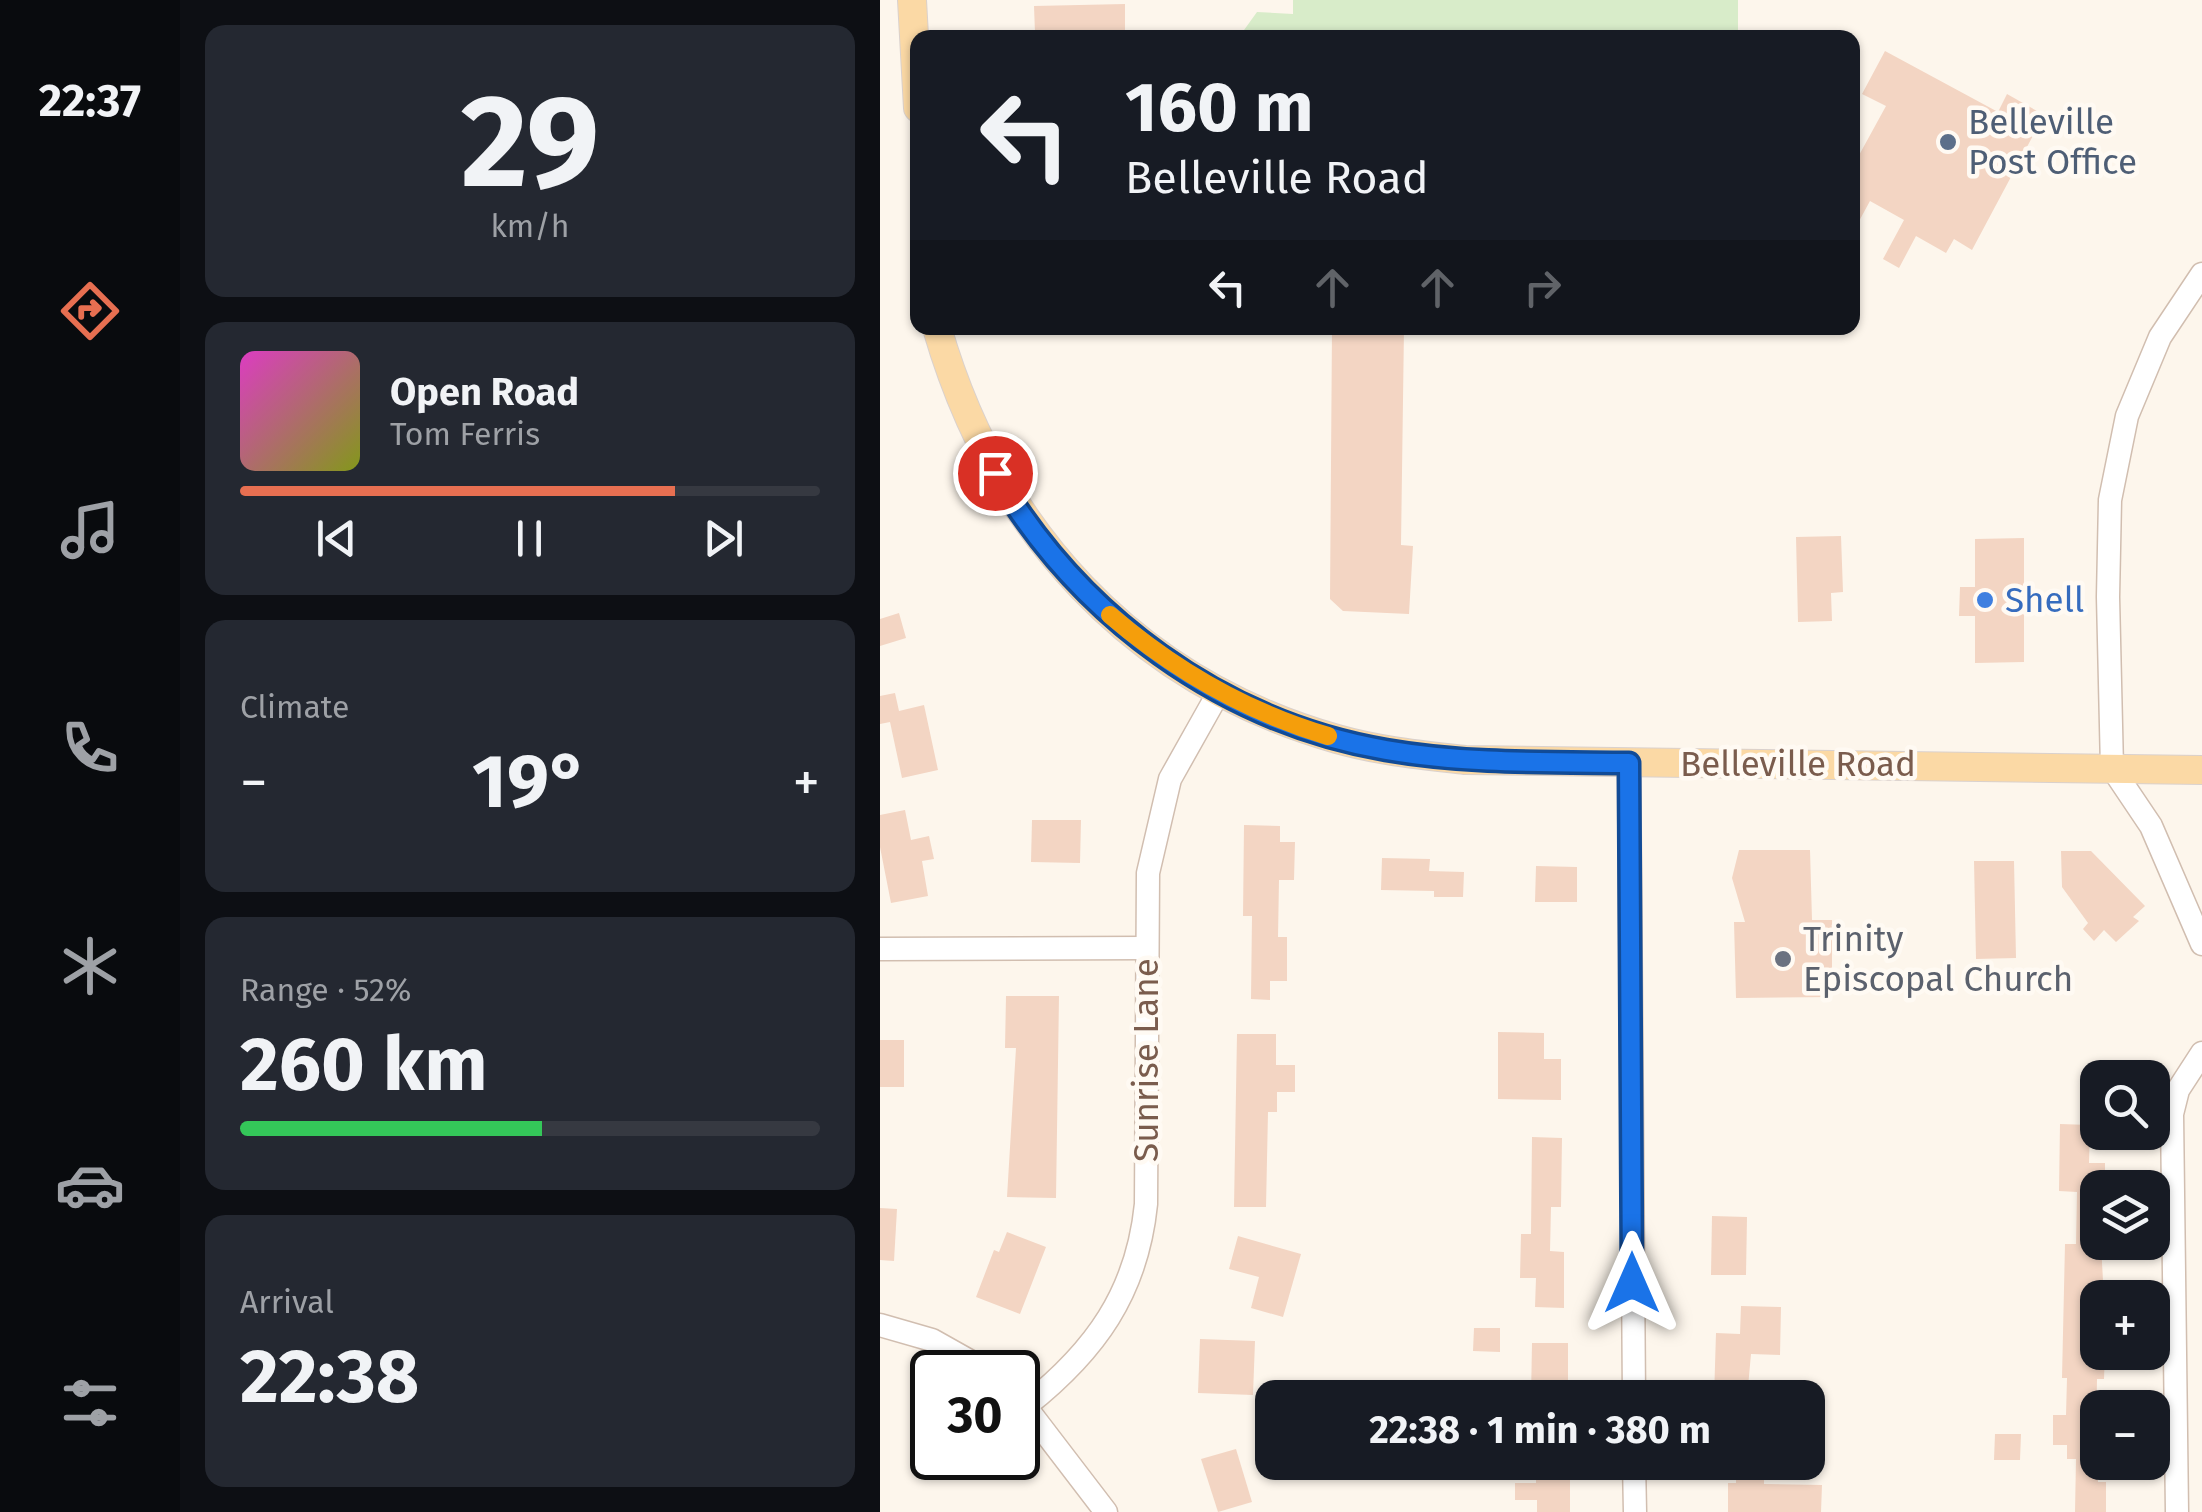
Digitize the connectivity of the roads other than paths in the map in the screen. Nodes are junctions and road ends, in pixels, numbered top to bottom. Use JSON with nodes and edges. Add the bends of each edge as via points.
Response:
{"nodes":[{"id":1,"x":912,"y":0,"type":"edge"},
{"id":2,"x":914,"y":30,"type":"edge"},
{"id":3,"x":2202,"y":274,"type":"edge"},
{"id":4,"x":939,"y":335,"type":"edge"},
{"id":5,"x":1220,"y":690,"type":"junction"},
{"id":6,"x":1629,"y":763,"type":"junction"},
{"id":7,"x":2112,"y":768,"type":"junction"},
{"id":8,"x":2202,"y":770,"type":"edge"},
{"id":9,"x":2202,"y":944,"type":"edge"},
{"id":10,"x":1146,"y":948,"type":"junction"},
{"id":11,"x":880,"y":949,"type":"edge"},
{"id":12,"x":2202,"y":1053,"type":"edge"},
{"id":13,"x":880,"y":1325,"type":"edge"},
{"id":14,"x":950,"y":1350,"type":"edge"},
{"id":15,"x":1634,"y":1380,"type":"edge"},
{"id":16,"x":1040,"y":1390,"type":"edge"},
{"id":17,"x":1040,"y":1425,"type":"edge"},
{"id":18,"x":1634,"y":1480,"type":"edge"},
{"id":19,"x":1106,"y":1512,"type":"edge"},
{"id":20,"x":1635,"y":1512,"type":"edge"},
{"id":21,"x":2178,"y":1512,"type":"edge"}],
"edges":[{"from":1,"to":2,"type":"main road"},
{"from":3,"to":7,"type":"street","via":[[2148,363],[2116,458],[2108,597]]},
{"from":4,"to":5,"type":"main road","name":"Belleville Road","via":[[983,452],[1035,534],[1136,638]]},
{"from":5,"to":6,"type":"main road","name":"Belleville Road","via":[[1295,726],[1387,750],[1465,760]]},
{"from":5,"to":10,"type":"street","name":"Sunrise Lane","via":[[1182,754],[1160,810],[1148,873]]},
{"from":6,"to":7,"type":"main road","name":"Belleville Road"},
{"from":6,"to":15,"type":"street"},
{"from":7,"to":8,"type":"main road","name":"Belleville Road"},
{"from":7,"to":9,"type":"street","via":[[2151,826]]},
{"from":10,"to":11,"type":"street"},
{"from":10,"to":16,"type":"street","name":"Sunrise Lane","via":[[1146,1204],[1139,1252],[1098,1338],[1066,1374]]},
{"from":12,"to":21,"type":"street","via":[[2178,1090],[2172,1114]]},
{"from":13,"to":14,"type":"street"},
{"from":17,"to":19,"type":"street"},
{"from":18,"to":20,"type":"street"}]}
